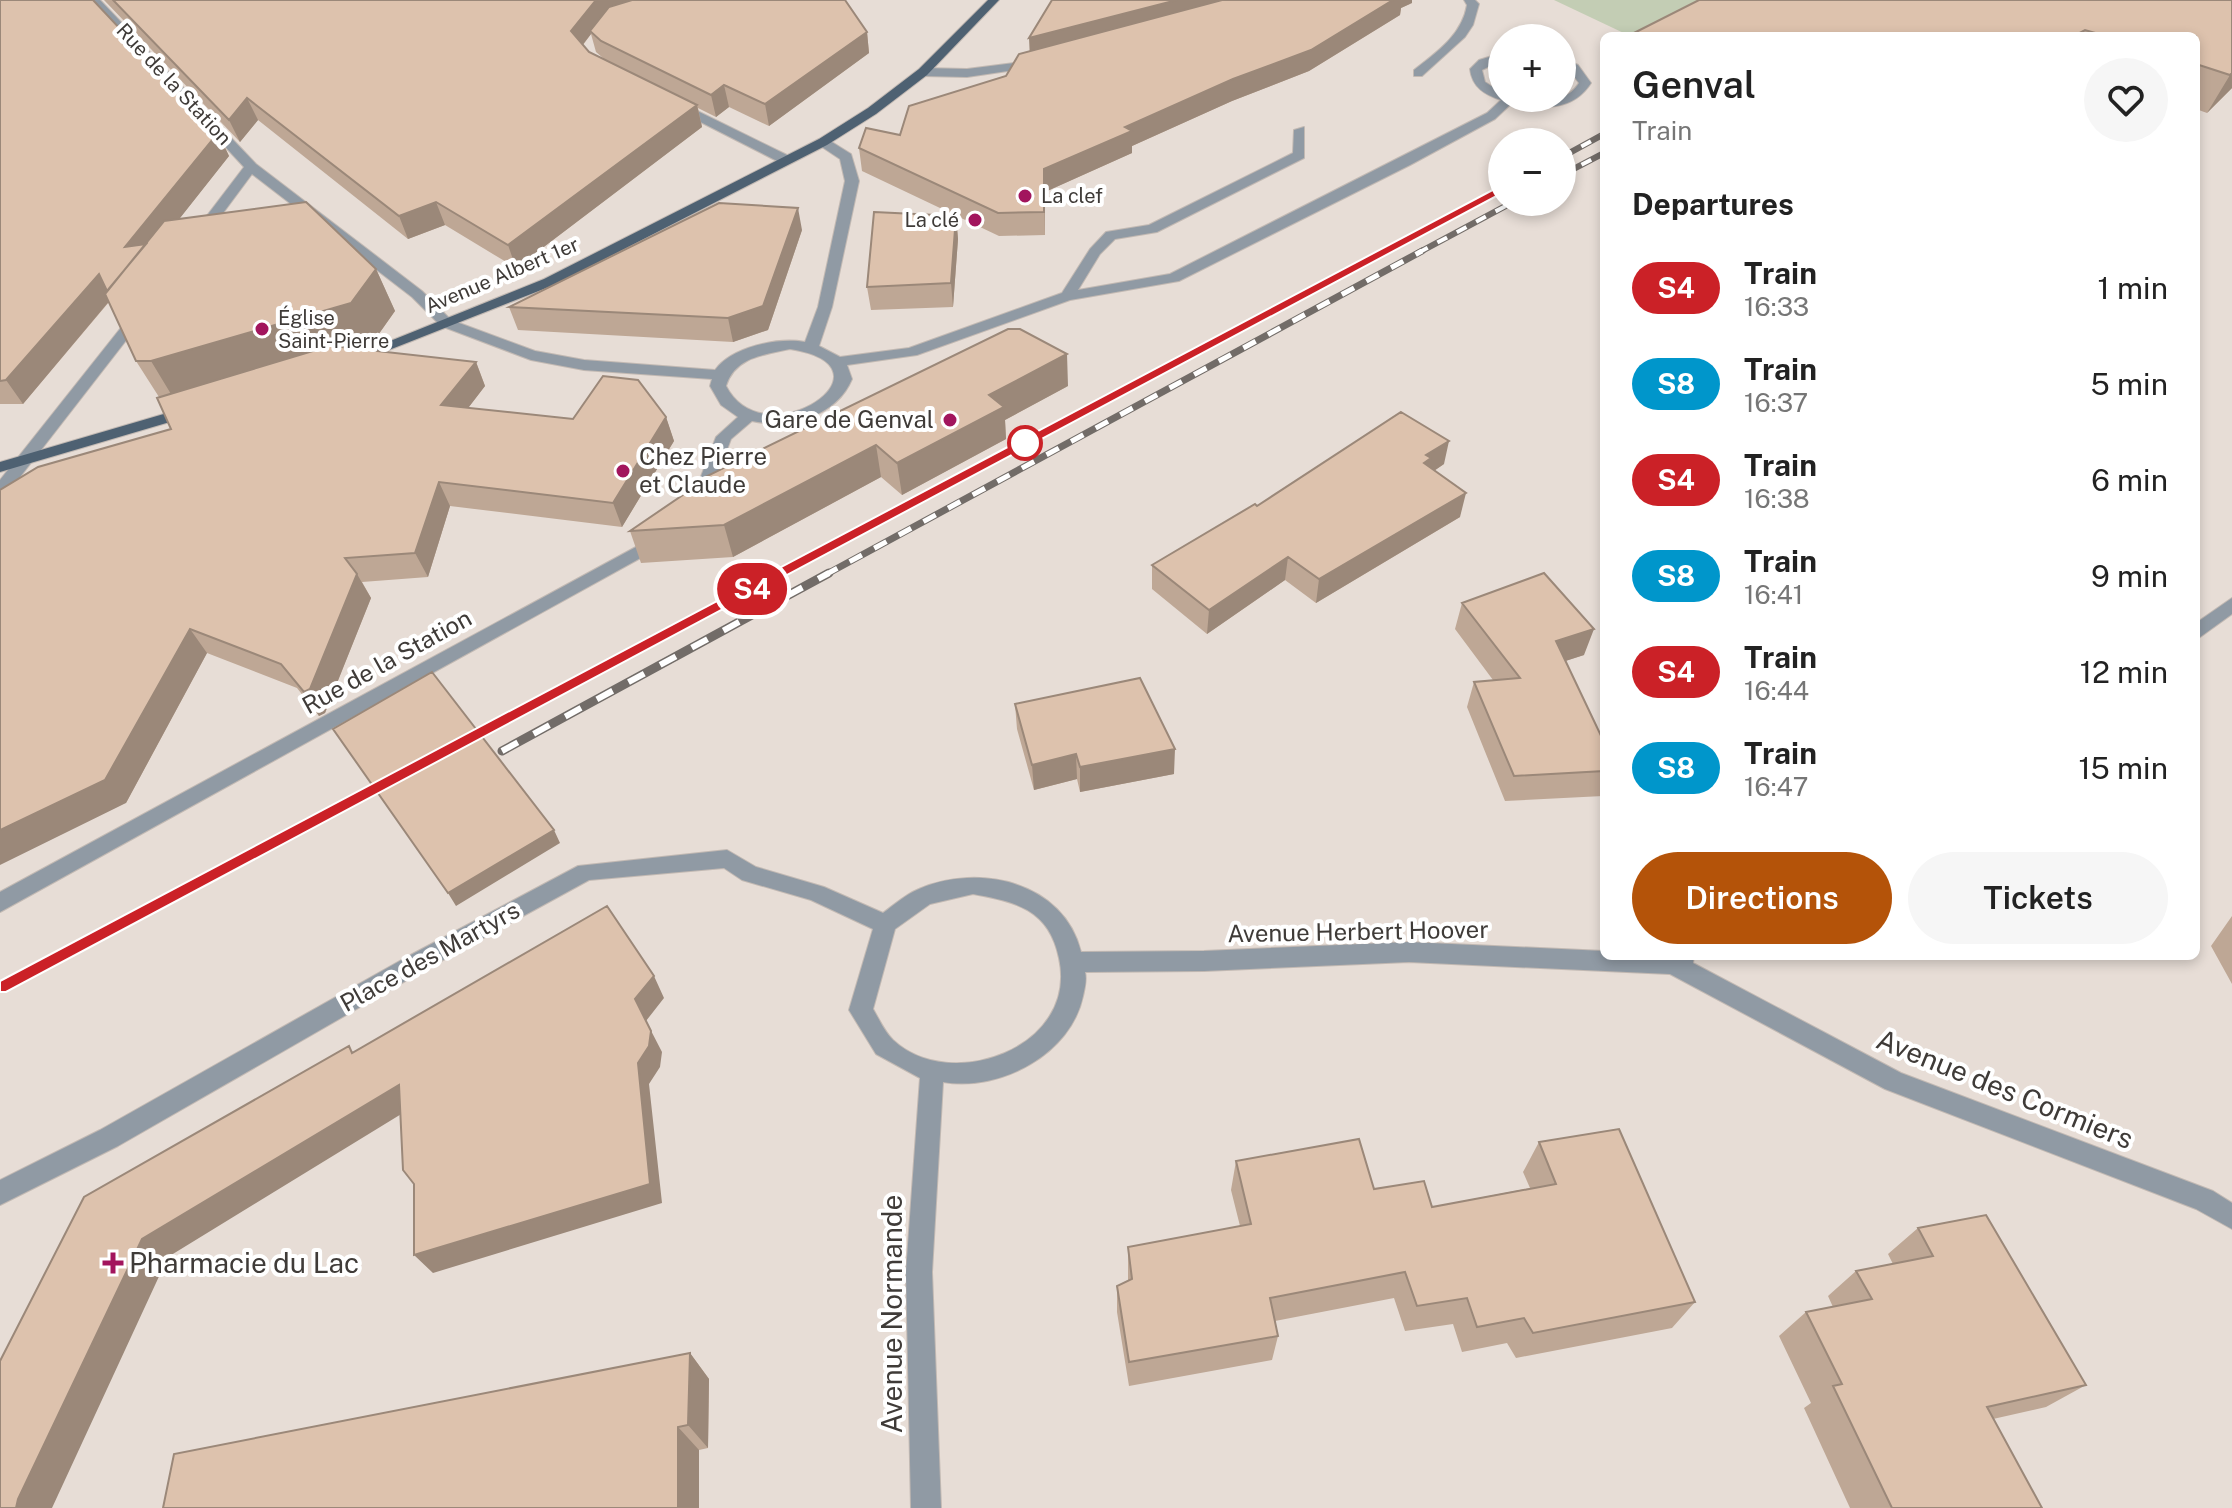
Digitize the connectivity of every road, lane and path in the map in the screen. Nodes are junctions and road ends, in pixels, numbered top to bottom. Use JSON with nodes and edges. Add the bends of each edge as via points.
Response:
{"nodes":[{"id":1,"x":94,"y":0,"type":"edge"},
{"id":2,"x":994,"y":0,"type":"edge"},
{"id":3,"x":1469,"y":0,"type":"edge"},
{"id":4,"x":1054,"y":60,"type":"edge"},
{"id":5,"x":1488,"y":60,"type":"edge"},
{"id":6,"x":1576,"y":71,"type":"edge"},
{"id":7,"x":923,"y":72,"type":"junction"},
{"id":8,"x":1418,"y":73,"type":"dead end"},
{"id":9,"x":1488,"y":89,"type":"edge"},
{"id":10,"x":1576,"y":95,"type":"edge"},
{"id":11,"x":669,"y":101,"type":"edge"},
{"id":12,"x":1494,"y":112,"type":"edge"},
{"id":13,"x":1300,"y":130,"type":"dead end"},
{"id":14,"x":823,"y":142,"type":"junction"},
{"id":15,"x":788,"y":161,"type":"junction"},
{"id":16,"x":251,"y":167,"type":"junction"},
{"id":17,"x":185,"y":254,"type":"edge"},
{"id":18,"x":1067,"y":296,"type":"junction"},
{"id":19,"x":147,"y":303,"type":"edge"},
{"id":20,"x":446,"y":323,"type":"junction"},
{"id":21,"x":811,"y":346,"type":"junction"},
{"id":22,"x":838,"y":362,"type":"junction"},
{"id":23,"x":333,"y":366,"type":"edge"},
{"id":24,"x":720,"y":375,"type":"junction"},
{"id":25,"x":212,"y":404,"type":"edge"},
{"id":26,"x":748,"y":416,"type":"junction"},
{"id":27,"x":24,"y":462,"type":"junction"},
{"id":28,"x":0,"y":467,"type":"edge"},
{"id":29,"x":0,"y":491,"type":"edge"},
{"id":30,"x":695,"y":514,"type":"edge"},
{"id":31,"x":670,"y":532,"type":"edge"},
{"id":32,"x":2232,"y":604,"type":"edge"},
{"id":33,"x":2200,"y":630,"type":"edge"},
{"id":34,"x":0,"y":903,"type":"edge"},
{"id":35,"x":885,"y":924,"type":"junction"},
{"id":36,"x":1600,"y":958,"type":"edge"},
{"id":37,"x":1680,"y":960,"type":"edge"},
{"id":38,"x":1076,"y":962,"type":"junction"},
{"id":39,"x":932,"y":1073,"type":"junction"},
{"id":40,"x":0,"y":1193,"type":"edge"},
{"id":41,"x":2232,"y":1217,"type":"edge"},
{"id":42,"x":926,"y":1508,"type":"edge"}],
"edges":[{"from":1,"to":16,"type":"street","name":"Rue de la Station"},
{"from":2,"to":7,"type":"main road","name":"Avenue Albert 1er"},
{"from":3,"to":8,"type":"street","via":[[1473,19]]},
{"from":4,"to":7,"type":"street","via":[[1023,68]]},
{"from":5,"to":9,"type":"street","via":[[1476,69],[1476,78]]},
{"from":6,"to":10,"type":"street","via":[[1585,83]]},
{"from":7,"to":14,"type":"main road","name":"Avenue Albert 1er"},
{"from":11,"to":15,"type":"street"},
{"from":12,"to":18,"type":"street","via":[[1174,278]]},
{"from":13,"to":18,"type":"street","via":[[1299,155],[1152,229],[1111,235]]},
{"from":14,"to":15,"type":"main road","name":"Avenue Albert 1er"},
{"from":14,"to":21,"type":"street","via":[[846,157],[852,181],[825,307]]},
{"from":15,"to":20,"type":"main road","name":"Avenue Albert 1er","via":[[549,282]]},
{"from":16,"to":17,"type":"street"},
{"from":16,"to":20,"type":"street","name":"Rue de la Station","via":[[417,294]]},
{"from":18,"to":22,"type":"street","via":[[912,352]]},
{"from":19,"to":27,"type":"street"},
{"from":20,"to":23,"type":"main road","name":"Avenue Albert 1er"},
{"from":20,"to":24,"type":"street","name":"Rue de la Station","via":[[531,355],[584,365]]},
{"from":21,"to":22,"type":"street"},
{"from":21,"to":24,"type":"street","via":[[762,347]]},
{"from":22,"to":26,"type":"street","via":[[843,378],[827,402],[790,417]]},
{"from":24,"to":26,"type":"street","via":[[721,399]]},
{"from":25,"to":27,"type":"main road"},
{"from":26,"to":30,"type":"street","via":[[724,437]]},
{"from":27,"to":28,"type":"main road"},
{"from":27,"to":29,"type":"street"},
{"from":31,"to":34,"type":"street","name":"Rue de la Station","via":[[632,558]]},
{"from":32,"to":33,"type":"street"},
{"from":35,"to":38,"type":"street","via":[[924,896],[973,885],[1021,895],[1058,922]]},
{"from":35,"to":39,"type":"street","via":[[861,1010],[887,1049]]},
{"from":35,"to":40,"type":"street","name":"Place des Martyrs","via":[[816,893],[750,874],[727,859],[586,872],[109,1138]]},
{"from":36,"to":38,"type":"street","name":"Avenue Herbert Hoover","via":[[1409,952]]},
{"from":37,"to":41,"type":"street","name":"Avenue des Cormiers","via":[[1893,1081],[2204,1200]]},
{"from":38,"to":39,"type":"street","via":[[1070,1009],[1038,1049],[988,1073]]},
{"from":39,"to":42,"type":"street","name":"Avenue Normande","via":[[919,1272]]}]}
